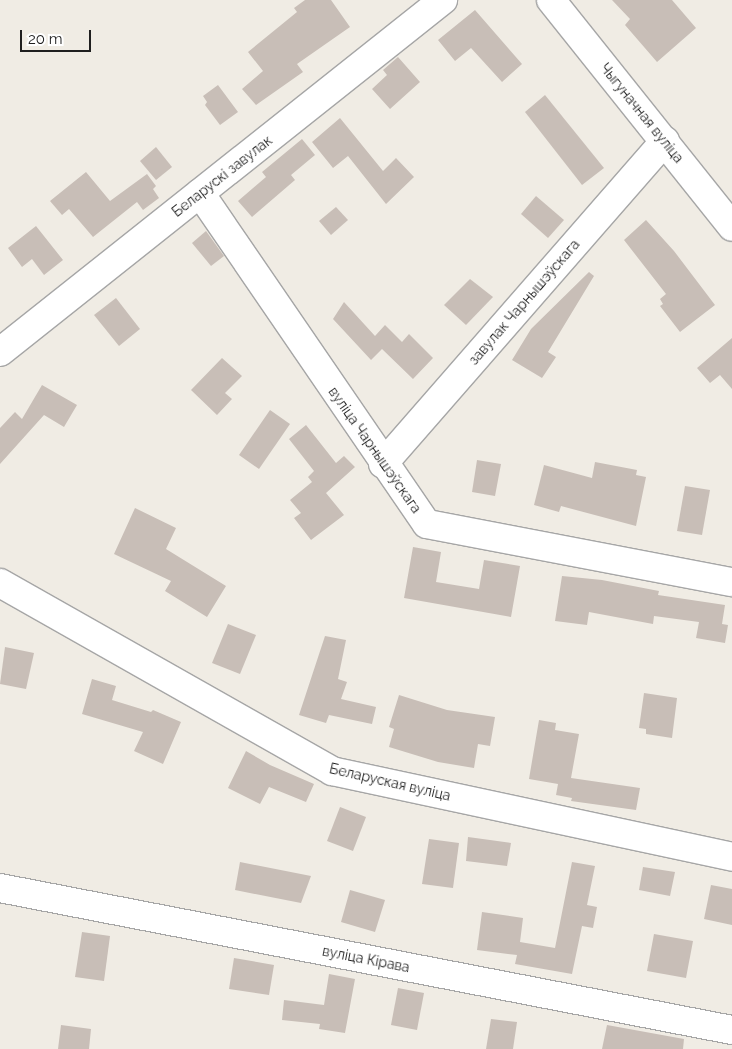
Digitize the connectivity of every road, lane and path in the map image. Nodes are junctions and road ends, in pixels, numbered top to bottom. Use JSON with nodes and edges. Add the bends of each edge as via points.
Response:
{"nodes":[{"id":1,"x":443,"y":0,"type":"edge"},
{"id":2,"x":551,"y":0,"type":"edge"},
{"id":3,"x":665,"y":140,"type":"junction"},
{"id":4,"x":200,"y":193,"type":"junction"},
{"id":5,"x":732,"y":227,"type":"edge"},
{"id":6,"x":0,"y":352,"type":"edge"},
{"id":7,"x":382,"y":464,"type":"junction"},
{"id":8,"x":732,"y":582,"type":"edge"},
{"id":9,"x":0,"y":583,"type":"edge"},
{"id":10,"x":732,"y":857,"type":"edge"},
{"id":11,"x":0,"y":888,"type":"edge"},
{"id":12,"x":732,"y":1030,"type":"edge"}],
"edges":[{"from":1,"to":4,"type":"street","name":"Беларускі завулак"},
{"from":2,"to":3,"type":"street","name":"Чыгуначная вуліца"},
{"from":3,"to":5,"type":"street","name":"Чыгуначная вуліца"},
{"from":3,"to":7,"type":"street","name":"завулак Чарнышэўскага"},
{"from":4,"to":6,"type":"street","name":"Беларускі завулак"},
{"from":4,"to":7,"type":"street","name":"вуліца Чарнышэўскага"},
{"from":7,"to":8,"type":"street","name":"вуліца Чарнышэўскага","via":[[427,524]]},
{"from":9,"to":10,"type":"street","name":"Беларуская вуліца","via":[[332,771]]},
{"from":11,"to":12,"type":"street","name":"вуліца Кірава"}]}
